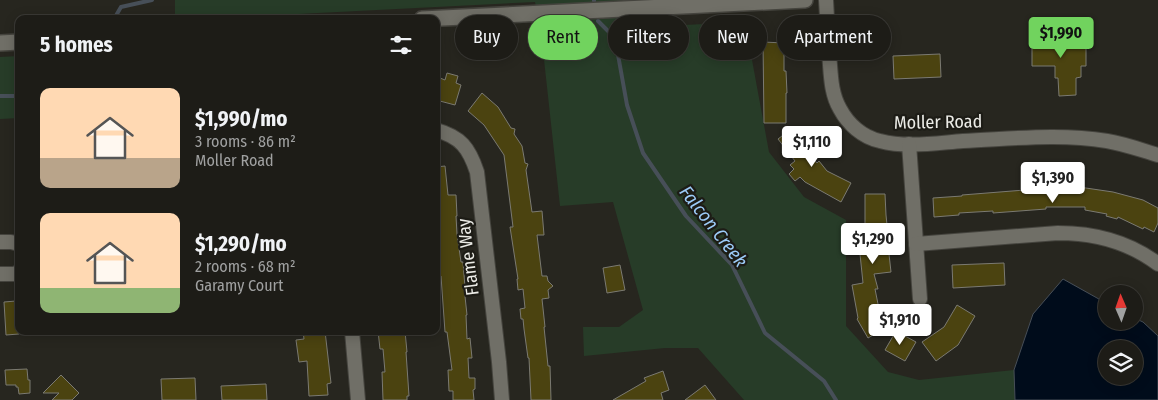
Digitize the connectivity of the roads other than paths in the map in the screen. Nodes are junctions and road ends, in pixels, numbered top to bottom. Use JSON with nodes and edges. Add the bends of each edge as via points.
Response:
{"nodes":[{"id":1,"x":805,"y":0,"type":"edge"},
{"id":2,"x":826,"y":0,"type":"edge"},
{"id":3,"x":700,"y":3,"type":"edge"},
{"id":4,"x":440,"y":18,"type":"edge"},
{"id":5,"x":15,"y":42,"type":"edge"},
{"id":6,"x":0,"y":43,"type":"edge"},
{"id":7,"x":440,"y":131,"type":"edge"},
{"id":8,"x":909,"y":144,"type":"junction"},
{"id":9,"x":1158,"y":155,"type":"edge"},
{"id":10,"x":0,"y":242,"type":"edge"},
{"id":11,"x":15,"y":243,"type":"edge"},
{"id":12,"x":916,"y":244,"type":"junction"},
{"id":13,"x":1158,"y":264,"type":"edge"},
{"id":14,"x":0,"y":274,"type":"edge"},
{"id":15,"x":15,"y":274,"type":"edge"},
{"id":16,"x":920,"y":299,"type":"dead end"},
{"id":17,"x":352,"y":335,"type":"edge"},
{"id":18,"x":358,"y":400,"type":"edge"},
{"id":19,"x":502,"y":400,"type":"edge"}],
"edges":[{"from":1,"to":3,"type":"street"},
{"from":2,"to":8,"type":"street","name":"Moller Road","via":[[831,79],[840,110],[869,137]]},
{"from":3,"to":4,"type":"street"},
{"from":5,"to":6,"type":"street"},
{"from":7,"to":19,"type":"street","name":"Flame Way","via":[[462,143],[475,165]]},
{"from":8,"to":9,"type":"street","name":"Moller Road","via":[[1063,137],[1119,143]]},
{"from":8,"to":12,"type":"street"},
{"from":10,"to":11,"type":"street"},
{"from":12,"to":13,"type":"street","via":[[1058,233],[1094,235],[1116,241]]},
{"from":12,"to":16,"type":"street"},
{"from":14,"to":15,"type":"street"},
{"from":17,"to":18,"type":"street"}]}
